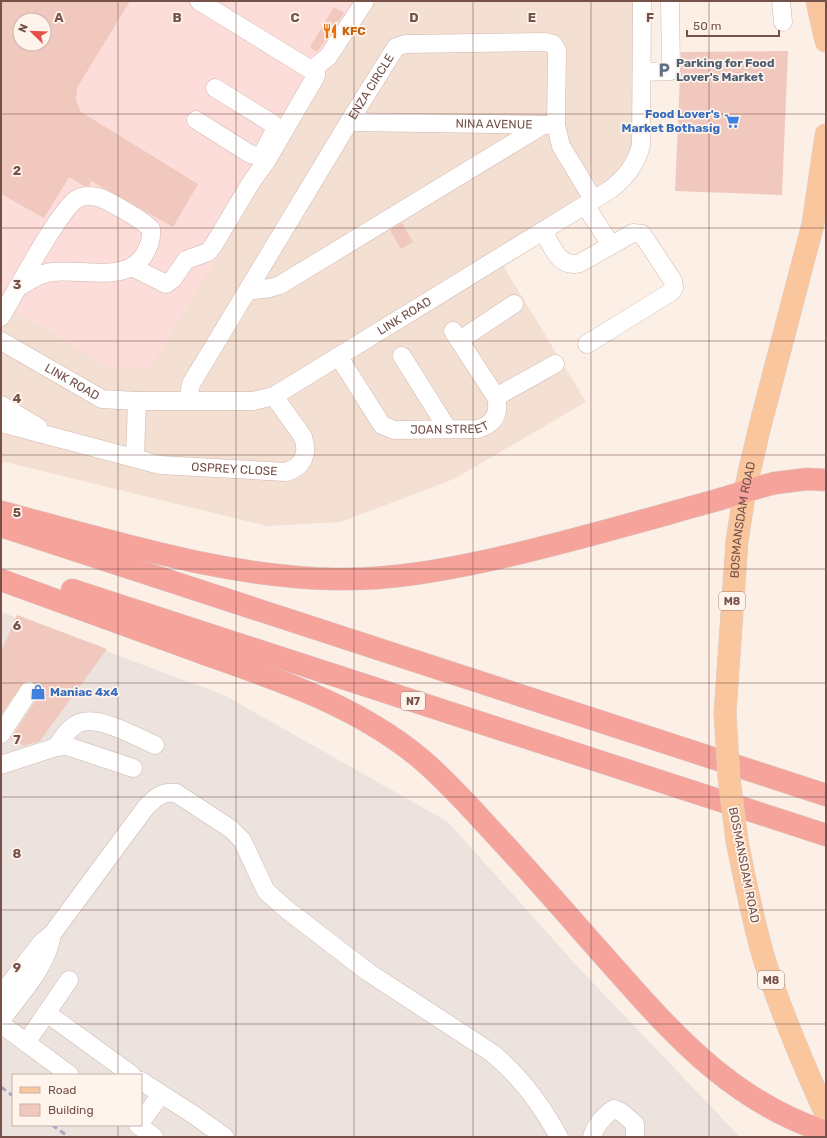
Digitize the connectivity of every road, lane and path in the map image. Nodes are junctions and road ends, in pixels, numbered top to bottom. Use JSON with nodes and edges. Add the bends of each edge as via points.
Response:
{"nodes":[{"id":1,"x":199,"y":1,"type":"edge"},
{"id":2,"x":365,"y":1,"type":"edge"},
{"id":3,"x":642,"y":1,"type":"edge"},
{"id":4,"x":670,"y":1,"type":"edge"},
{"id":5,"x":781,"y":1,"type":"edge"},
{"id":6,"x":817,"y":1,"type":"edge"},
{"id":7,"x":784,"y":22,"type":"dead end"},
{"id":8,"x":826,"y":41,"type":"edge"},
{"id":9,"x":311,"y":70,"type":"junction"},
{"id":10,"x":642,"y":72,"type":"junction"},
{"id":11,"x":215,"y":88,"type":"dead end"},
{"id":12,"x":252,"y":93,"type":"dead end"},
{"id":13,"x":196,"y":120,"type":"dead end"},
{"id":14,"x":349,"y":122,"type":"junction"},
{"id":15,"x":289,"y":123,"type":"junction"},
{"id":16,"x":550,"y":125,"type":"junction"},
{"id":17,"x":826,"y":135,"type":"edge"},
{"id":18,"x":589,"y":202,"type":"junction"},
{"id":19,"x":543,"y":231,"type":"junction"},
{"id":20,"x":611,"y":245,"type":"junction"},
{"id":21,"x":132,"y":267,"type":"junction"},
{"id":22,"x":19,"y":287,"type":"junction"},
{"id":23,"x":248,"y":291,"type":"junction"},
{"id":24,"x":514,"y":304,"type":"dead end"},
{"id":25,"x":1,"y":317,"type":"edge"},
{"id":26,"x":1,"y":341,"type":"edge"},
{"id":27,"x":587,"y":344,"type":"dead end"},
{"id":28,"x":402,"y":356,"type":"dead end"},
{"id":29,"x":339,"y":357,"type":"junction"},
{"id":30,"x":555,"y":364,"type":"dead end"},
{"id":31,"x":274,"y":396,"type":"junction"},
{"id":32,"x":496,"y":397,"type":"junction"},
{"id":33,"x":188,"y":400,"type":"junction"},
{"id":34,"x":138,"y":401,"type":"junction"},
{"id":35,"x":1,"y":405,"type":"edge"},
{"id":36,"x":1,"y":423,"type":"edge"},
{"id":37,"x":447,"y":428,"type":"junction"},
{"id":38,"x":55,"y":438,"type":"junction"},
{"id":39,"x":135,"y":458,"type":"junction"},
{"id":40,"x":826,"y":480,"type":"edge"},
{"id":41,"x":745,"y":490,"type":"junction"},
{"id":42,"x":1,"y":512,"type":"edge"},
{"id":43,"x":1,"y":526,"type":"edge"},
{"id":44,"x":1,"y":566,"type":"edge"},
{"id":45,"x":1,"y":580,"type":"edge"},
{"id":46,"x":29,"y":691,"type":"dead end"},
{"id":47,"x":1,"y":734,"type":"edge"},
{"id":48,"x":155,"y":745,"type":"dead end"},
{"id":49,"x":56,"y":747,"type":"junction"},
{"id":50,"x":1,"y":765,"type":"edge"},
{"id":51,"x":133,"y":768,"type":"dead end"},
{"id":52,"x":826,"y":795,"type":"edge"},
{"id":53,"x":826,"y":835,"type":"edge"},
{"id":54,"x":52,"y":934,"type":"junction"},
{"id":55,"x":69,"y":980,"type":"dead end"},
{"id":56,"x":1,"y":995,"type":"edge"},
{"id":57,"x":48,"y":1014,"type":"junction"},
{"id":58,"x":1,"y":1020,"type":"edge"},
{"id":59,"x":1,"y":1024,"type":"edge"},
{"id":60,"x":26,"y":1043,"type":"junction"},
{"id":61,"x":69,"y":1074,"type":"edge"},
{"id":62,"x":131,"y":1074,"type":"edge"},
{"id":63,"x":142,"y":1082,"type":"edge"},
{"id":64,"x":161,"y":1094,"type":"junction"},
{"id":65,"x":826,"y":1114,"type":"edge"},
{"id":66,"x":142,"y":1121,"type":"edge"},
{"id":67,"x":139,"y":1126,"type":"edge"},
{"id":68,"x":826,"y":1132,"type":"edge"},
{"id":69,"x":154,"y":1137,"type":"edge"},
{"id":70,"x":225,"y":1137,"type":"edge"},
{"id":71,"x":559,"y":1137,"type":"edge"},
{"id":72,"x":592,"y":1137,"type":"edge"},
{"id":73,"x":635,"y":1137,"type":"edge"}],
"edges":[{"from":1,"to":9,"type":"street"},
{"from":2,"to":9,"type":"street","via":[[328,58]]},
{"from":3,"to":10,"type":"street","name":"LINK ROAD"},
{"from":4,"to":10,"type":"street","via":[[671,71]]},
{"from":5,"to":7,"type":"street"},
{"from":6,"to":8,"type":"main road"},
{"from":9,"to":15,"type":"street","via":[[316,76]]},
{"from":10,"to":18,"type":"street","name":"LINK ROAD","via":[[641,145],[638,154],[626,176],[611,189]]},
{"from":11,"to":13,"type":"street","via":[[274,124],[276,128],[263,153],[259,156],[250,154]]},
{"from":12,"to":15,"type":"street","via":[[253,102]]},
{"from":14,"to":16,"type":"street","name":"NINA AVENUE"},
{"from":14,"to":16,"type":"street","name":"ENZA CIRCLE","via":[[391,53],[400,45],[545,42],[552,44],[557,50]]},
{"from":14,"to":23,"type":"street","name":"ENZA CIRCLE"},
{"from":15,"to":21,"type":"street","via":[[208,252],[186,260],[173,279],[166,284]]},
{"from":16,"to":18,"type":"street"},
{"from":16,"to":23,"type":"street","via":[[280,285]]},
{"from":17,"to":41,"type":"main road","name":"BOSMANSDAM ROAD","number":"M8","via":[[813,224]]},
{"from":18,"to":19,"type":"street","name":"LINK ROAD"},
{"from":18,"to":20,"type":"street"},
{"from":19,"to":20,"type":"street","via":[[562,261],[570,265],[580,263]]},
{"from":19,"to":29,"type":"street","name":"LINK ROAD"},
{"from":20,"to":27,"type":"street","via":[[633,233],[642,234],[673,281],[674,288],[662,299]]},
{"from":21,"to":22,"type":"street","via":[[123,271],[53,272],[41,275]]},
{"from":21,"to":22,"type":"street","via":[[141,260],[148,247],[151,240],[150,229],[142,221],[101,198],[86,196],[73,202],[65,211]]},
{"from":22,"to":25,"type":"street"},
{"from":23,"to":33,"type":"street","name":"ENZA CIRCLE","via":[[191,384]]},
{"from":24,"to":32,"type":"street","via":[[457,335]]},
{"from":26,"to":34,"type":"street","name":"LINK ROAD","via":[[96,397],[109,401]]},
{"from":28,"to":37,"type":"street"},
{"from":29,"to":31,"type":"street","name":"LINK ROAD"},
{"from":29,"to":37,"type":"street","name":"JOAN STREET","via":[[382,425],[394,430]]},
{"from":30,"to":32,"type":"street"},
{"from":31,"to":33,"type":"street","name":"LINK ROAD","via":[[253,400]]},
{"from":31,"to":39,"type":"street","name":"OSPREY CLOSE","via":[[303,437],[305,444],[304,457],[294,470],[286,472],[160,465]]},
{"from":32,"to":37,"type":"street","name":"JOAN STREET","via":[[498,410],[489,425],[478,429]]},
{"from":33,"to":34,"type":"street","name":"LINK ROAD"},
{"from":34,"to":39,"type":"street"},
{"from":35,"to":38,"type":"street","name":"OSPREY CLOSE"},
{"from":36,"to":38,"type":"street","name":"OSPREY CLOSE"},
{"from":38,"to":39,"type":"street","name":"OSPREY CLOSE"},
{"from":40,"to":41,"type":"highway","via":[[807,479]]},
{"from":41,"to":42,"type":"highway","via":[[708,503],[478,562],[397,576],[337,579],[271,575],[222,566]]},
{"from":41,"to":65,"type":"main road","name":"BOSMANSDAM ROAD","number":"M8","bridge":true,"via":[[735,564],[725,712],[729,778],[737,841],[765,961],[802,1061]]},
{"from":43,"to":52,"type":"highway"},
{"from":44,"to":53,"type":"highway","number":"N7"},
{"from":45,"to":68,"type":"highway","via":[[270,677],[324,699],[398,741],[460,796],[652,1010],[700,1057],[754,1100],[784,1116]]},
{"from":46,"to":47,"type":"street"},
{"from":48,"to":49,"type":"street","via":[[90,720],[78,723],[69,730]]},
{"from":49,"to":50,"type":"street"},
{"from":49,"to":51,"type":"street","via":[[79,749]]},
{"from":54,"to":56,"type":"street","via":[[42,942]]},
{"from":54,"to":58,"type":"street","via":[[49,947],[38,968]]},
{"from":54,"to":71,"type":"street","via":[[146,807],[162,794],[176,793],[242,840],[266,891],[286,909],[368,972],[505,1064],[550,1119]]},
{"from":55,"to":57,"type":"street"},
{"from":57,"to":60,"type":"street"},
{"from":57,"to":62,"type":"street"},
{"from":59,"to":60,"type":"street"},
{"from":60,"to":61,"type":"street"},
{"from":63,"to":64,"type":"street"},
{"from":64,"to":66,"type":"street"},
{"from":64,"to":70,"type":"street"},
{"from":67,"to":69,"type":"street"},
{"from":72,"to":73,"type":"street","via":[[606,1114],[614,1109],[635,1124]]}]}
